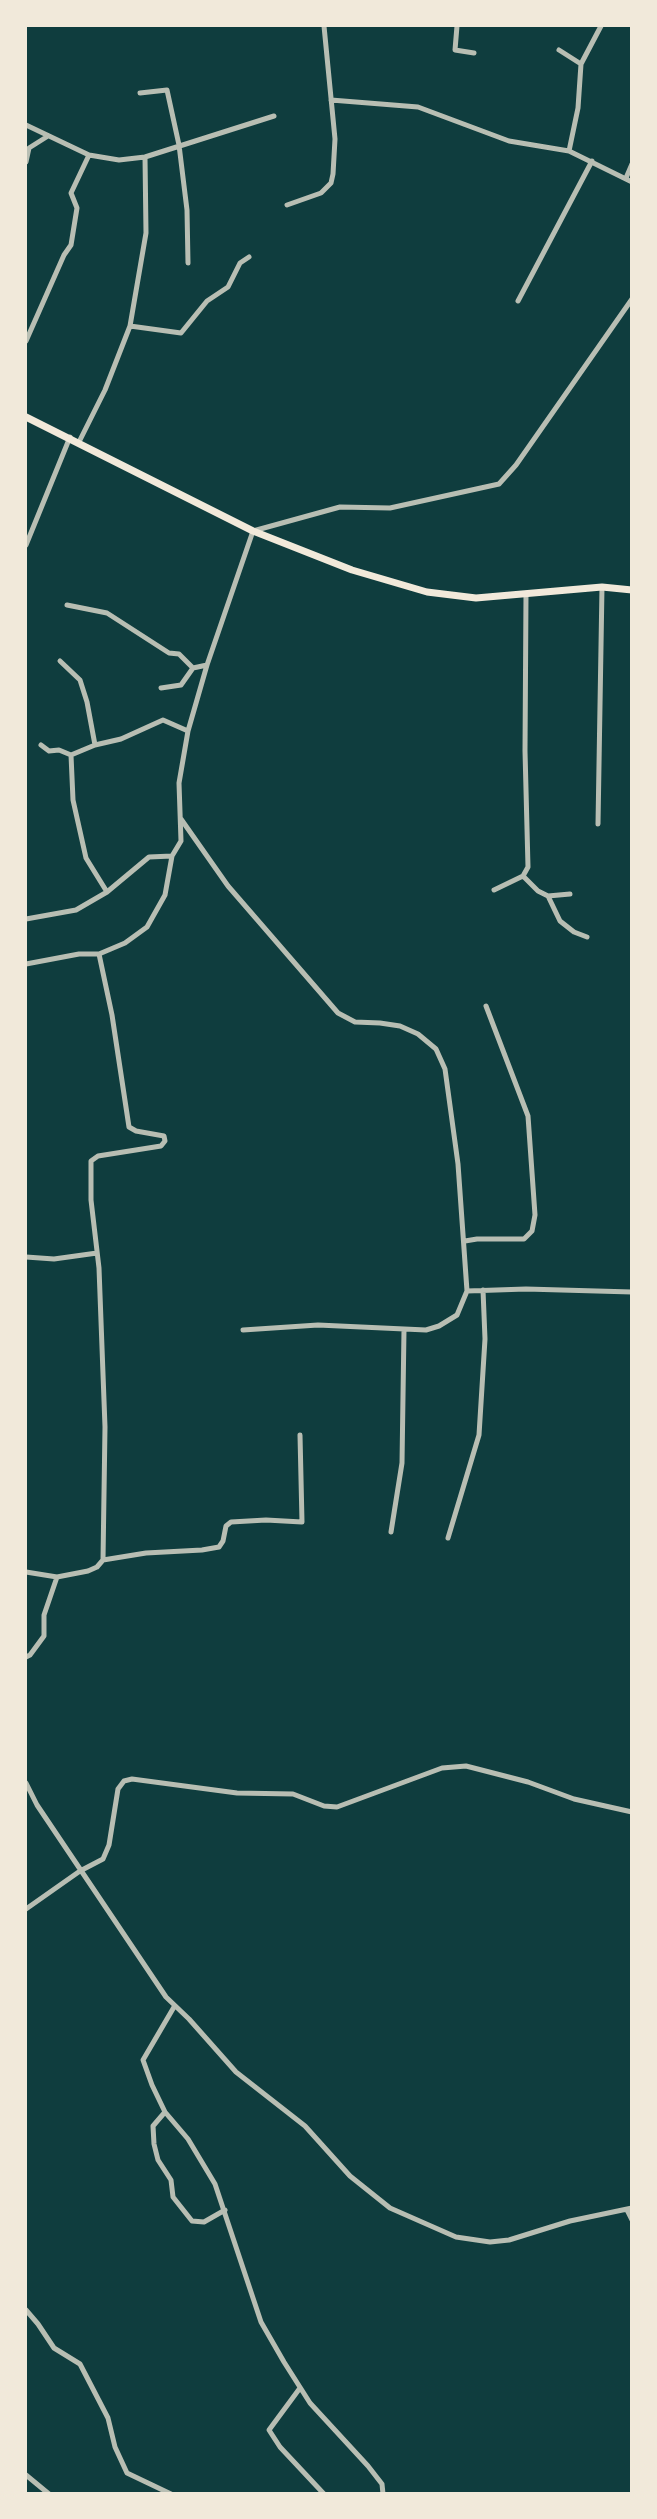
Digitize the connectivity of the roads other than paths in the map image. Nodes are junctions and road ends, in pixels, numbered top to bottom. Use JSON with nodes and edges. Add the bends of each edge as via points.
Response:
{"nodes":[{"id":1,"x":324,"y":26,"type":"edge"},
{"id":2,"x":457,"y":26,"type":"edge"},
{"id":3,"x":601,"y":26,"type":"edge"},
{"id":4,"x":559,"y":50,"type":"dead end"},
{"id":5,"x":474,"y":53,"type":"dead end"},
{"id":6,"x":581,"y":64,"type":"junction"},
{"id":7,"x":140,"y":93,"type":"dead end"},
{"id":8,"x":331,"y":100,"type":"junction"},
{"id":9,"x":274,"y":116,"type":"dead end"},
{"id":10,"x":26,"y":125,"type":"edge"},
{"id":11,"x":48,"y":136,"type":"junction"},
{"id":12,"x":179,"y":145,"type":"junction"},
{"id":13,"x":569,"y":151,"type":"junction"},
{"id":14,"x":89,"y":155,"type":"junction"},
{"id":15,"x":145,"y":157,"type":"junction"},
{"id":16,"x":592,"y":161,"type":"junction"},
{"id":17,"x":26,"y":162,"type":"edge"},
{"id":18,"x":632,"y":164,"type":"edge"},
{"id":19,"x":626,"y":178,"type":"junction"},
{"id":20,"x":632,"y":182,"type":"edge"},
{"id":21,"x":287,"y":205,"type":"dead end"},
{"id":22,"x":249,"y":257,"type":"dead end"},
{"id":23,"x":188,"y":263,"type":"dead end"},
{"id":24,"x":632,"y":298,"type":"edge"},
{"id":25,"x":518,"y":301,"type":"dead end"},
{"id":26,"x":130,"y":326,"type":"junction"},
{"id":27,"x":26,"y":341,"type":"edge"},
{"id":28,"x":26,"y":417,"type":"edge"},
{"id":29,"x":70,"y":437,"type":"junction"},
{"id":30,"x":79,"y":442,"type":"junction"},
{"id":31,"x":253,"y":531,"type":"junction"},
{"id":32,"x":26,"y":544,"type":"edge"},
{"id":33,"x":602,"y":586,"type":"junction"},
{"id":34,"x":632,"y":590,"type":"edge"},
{"id":35,"x":526,"y":595,"type":"junction"},
{"id":36,"x":67,"y":605,"type":"dead end"},
{"id":37,"x":60,"y":661,"type":"dead end"},
{"id":38,"x":207,"y":665,"type":"junction"},
{"id":39,"x":193,"y":668,"type":"junction"},
{"id":40,"x":161,"y":688,"type":"dead end"},
{"id":41,"x":188,"y":731,"type":"junction"},
{"id":42,"x":41,"y":745,"type":"dead end"},
{"id":43,"x":95,"y":745,"type":"junction"},
{"id":44,"x":71,"y":754,"type":"junction"},
{"id":45,"x":181,"y":819,"type":"junction"},
{"id":46,"x":598,"y":824,"type":"dead end"},
{"id":47,"x":172,"y":856,"type":"junction"},
{"id":48,"x":523,"y":876,"type":"junction"},
{"id":49,"x":494,"y":890,"type":"dead end"},
{"id":50,"x":107,"y":892,"type":"junction"},
{"id":51,"x":570,"y":894,"type":"dead end"},
{"id":52,"x":548,"y":896,"type":"junction"},
{"id":53,"x":26,"y":919,"type":"edge"},
{"id":54,"x":587,"y":937,"type":"dead end"},
{"id":55,"x":99,"y":954,"type":"junction"},
{"id":56,"x":26,"y":964,"type":"edge"},
{"id":57,"x":486,"y":1006,"type":"dead end"},
{"id":58,"x":465,"y":1241,"type":"junction"},
{"id":59,"x":97,"y":1253,"type":"junction"},
{"id":60,"x":26,"y":1257,"type":"edge"},
{"id":61,"x":483,"y":1290,"type":"junction"},
{"id":62,"x":466,"y":1291,"type":"junction"},
{"id":63,"x":632,"y":1292,"type":"edge"},
{"id":64,"x":243,"y":1330,"type":"dead end"},
{"id":65,"x":404,"y":1330,"type":"junction"},
{"id":66,"x":300,"y":1435,"type":"dead end"},
{"id":67,"x":391,"y":1532,"type":"dead end"},
{"id":68,"x":448,"y":1538,"type":"dead end"},
{"id":69,"x":103,"y":1560,"type":"junction"},
{"id":70,"x":26,"y":1572,"type":"edge"},
{"id":71,"x":57,"y":1577,"type":"junction"},
{"id":72,"x":26,"y":1657,"type":"edge"},
{"id":73,"x":26,"y":1783,"type":"edge"},
{"id":74,"x":632,"y":1812,"type":"edge"},
{"id":75,"x":81,"y":1871,"type":"junction"},
{"id":76,"x":26,"y":1909,"type":"edge"},
{"id":77,"x":174,"y":2007,"type":"junction"},
{"id":78,"x":165,"y":2112,"type":"junction"},
{"id":79,"x":629,"y":2209,"type":"edge"},
{"id":80,"x":225,"y":2210,"type":"junction"},
{"id":81,"x":632,"y":2220,"type":"edge"},
{"id":82,"x":26,"y":2310,"type":"edge"},
{"id":83,"x":300,"y":2388,"type":"junction"},
{"id":84,"x":26,"y":2475,"type":"edge"},
{"id":85,"x":49,"y":2493,"type":"edge"},
{"id":86,"x":171,"y":2493,"type":"edge"},
{"id":87,"x":324,"y":2493,"type":"edge"},
{"id":88,"x":383,"y":2493,"type":"edge"}],
"edges":[{"from":1,"to":8,"type":"street"},
{"from":2,"to":5,"type":"street","via":[[455,50]]},
{"from":3,"to":6,"type":"street"},
{"from":4,"to":6,"type":"street"},
{"from":6,"to":13,"type":"street","via":[[578,108]]},
{"from":7,"to":12,"type":"street","via":[[166,90]]},
{"from":8,"to":13,"type":"street","via":[[418,107],[508,141]]},
{"from":8,"to":21,"type":"street","via":[[335,139],[331,183],[317,196]]},
{"from":9,"to":12,"type":"street"},
{"from":10,"to":11,"type":"street"},
{"from":11,"to":14,"type":"street"},
{"from":11,"to":17,"type":"street","via":[[29,148]]},
{"from":12,"to":15,"type":"street"},
{"from":12,"to":23,"type":"street","via":[[187,210]]},
{"from":13,"to":16,"type":"street"},
{"from":14,"to":15,"type":"street","via":[[119,160]]},
{"from":14,"to":27,"type":"street","via":[[71,193],[78,208],[71,245]]},
{"from":15,"to":26,"type":"street","via":[[146,232]]},
{"from":16,"to":19,"type":"street"},
{"from":16,"to":25,"type":"street"},
{"from":18,"to":19,"type":"street"},
{"from":19,"to":20,"type":"street"},
{"from":22,"to":26,"type":"street","via":[[240,262],[228,287],[207,301],[181,333]]},
{"from":24,"to":31,"type":"street","via":[[499,484],[390,508],[340,507]]},
{"from":26,"to":30,"type":"street"},
{"from":28,"to":29,"type":"main road"},
{"from":29,"to":30,"type":"main road"},
{"from":29,"to":32,"type":"street"},
{"from":30,"to":31,"type":"main road"},
{"from":31,"to":35,"type":"main road","via":[[352,570],[427,592],[476,598]]},
{"from":31,"to":38,"type":"street"},
{"from":33,"to":34,"type":"main road"},
{"from":33,"to":35,"type":"main road"},
{"from":33,"to":46,"type":"street"},
{"from":35,"to":48,"type":"street","via":[[528,867]]},
{"from":36,"to":39,"type":"street","via":[[107,613],[169,653],[179,654]]},
{"from":37,"to":43,"type":"street","via":[[80,680]]},
{"from":38,"to":39,"type":"street"},
{"from":38,"to":41,"type":"street"},
{"from":39,"to":40,"type":"street","via":[[181,685]]},
{"from":41,"to":43,"type":"street","via":[[163,720],[121,739]]},
{"from":41,"to":45,"type":"street","via":[[179,783]]},
{"from":42,"to":44,"type":"street","via":[[49,751]]},
{"from":43,"to":44,"type":"street"},
{"from":44,"to":50,"type":"street","via":[[73,800],[86,858]]},
{"from":45,"to":47,"type":"street","via":[[181,841]]},
{"from":45,"to":58,"type":"street","via":[[228,886],[338,1013],[355,1022],[400,1026],[436,1049],[445,1069]]},
{"from":47,"to":50,"type":"street","via":[[149,857]]},
{"from":47,"to":55,"type":"street","via":[[165,896],[147,927],[125,943]]},
{"from":48,"to":49,"type":"street"},
{"from":48,"to":52,"type":"street"},
{"from":50,"to":53,"type":"street","via":[[76,910]]},
{"from":51,"to":52,"type":"street"},
{"from":52,"to":54,"type":"street","via":[[560,921]]},
{"from":55,"to":56,"type":"street"},
{"from":55,"to":59,"type":"street","via":[[129,1127],[164,1136],[165,1141],[161,1146],[98,1156],[91,1161]]},
{"from":57,"to":58,"type":"street","via":[[528,1116],[536,1215],[533,1229],[524,1239]]},
{"from":58,"to":62,"type":"street"},
{"from":59,"to":60,"type":"street","via":[[54,1259]]},
{"from":59,"to":69,"type":"street","via":[[105,1427]]},
{"from":61,"to":62,"type":"street"},
{"from":61,"to":63,"type":"street"},
{"from":61,"to":68,"type":"street","via":[[485,1340],[479,1435]]},
{"from":62,"to":65,"type":"street","via":[[457,1315],[426,1330]]},
{"from":64,"to":65,"type":"street","via":[[318,1325]]},
{"from":65,"to":67,"type":"street","via":[[402,1463]]},
{"from":66,"to":69,"type":"street","via":[[302,1522],[231,1522],[219,1547]]},
{"from":69,"to":71,"type":"street","via":[[88,1571]]},
{"from":70,"to":71,"type":"street"},
{"from":71,"to":72,"type":"street","via":[[44,1615],[44,1636]]},
{"from":73,"to":75,"type":"street"},
{"from":74,"to":75,"type":"street","via":[[466,1766],[442,1768],[337,1807],[292,1794],[237,1793],[132,1779],[124,1781],[118,1789],[107,1853]]},
{"from":75,"to":76,"type":"street"},
{"from":75,"to":77,"type":"street"},
{"from":77,"to":78,"type":"street","via":[[143,2061]]},
{"from":77,"to":79,"type":"street","via":[[237,2072],[308,2129],[355,2181],[398,2212],[456,2236],[490,2242]]},
{"from":78,"to":80,"type":"street","via":[[188,2139],[215,2184]]},
{"from":78,"to":80,"type":"street","via":[[153,2126],[154,2144],[158,2160],[171,2180],[173,2196],[192,2221],[204,2223]]},
{"from":79,"to":81,"type":"street"},
{"from":80,"to":83,"type":"street","via":[[261,2322]]},
{"from":82,"to":86,"type":"street","via":[[54,2348],[80,2364],[108,2418],[115,2447],[128,2473]]},
{"from":83,"to":87,"type":"street","via":[[269,2430]]},
{"from":83,"to":88,"type":"street","via":[[368,2466],[382,2484]]},
{"from":84,"to":85,"type":"street"}]}
